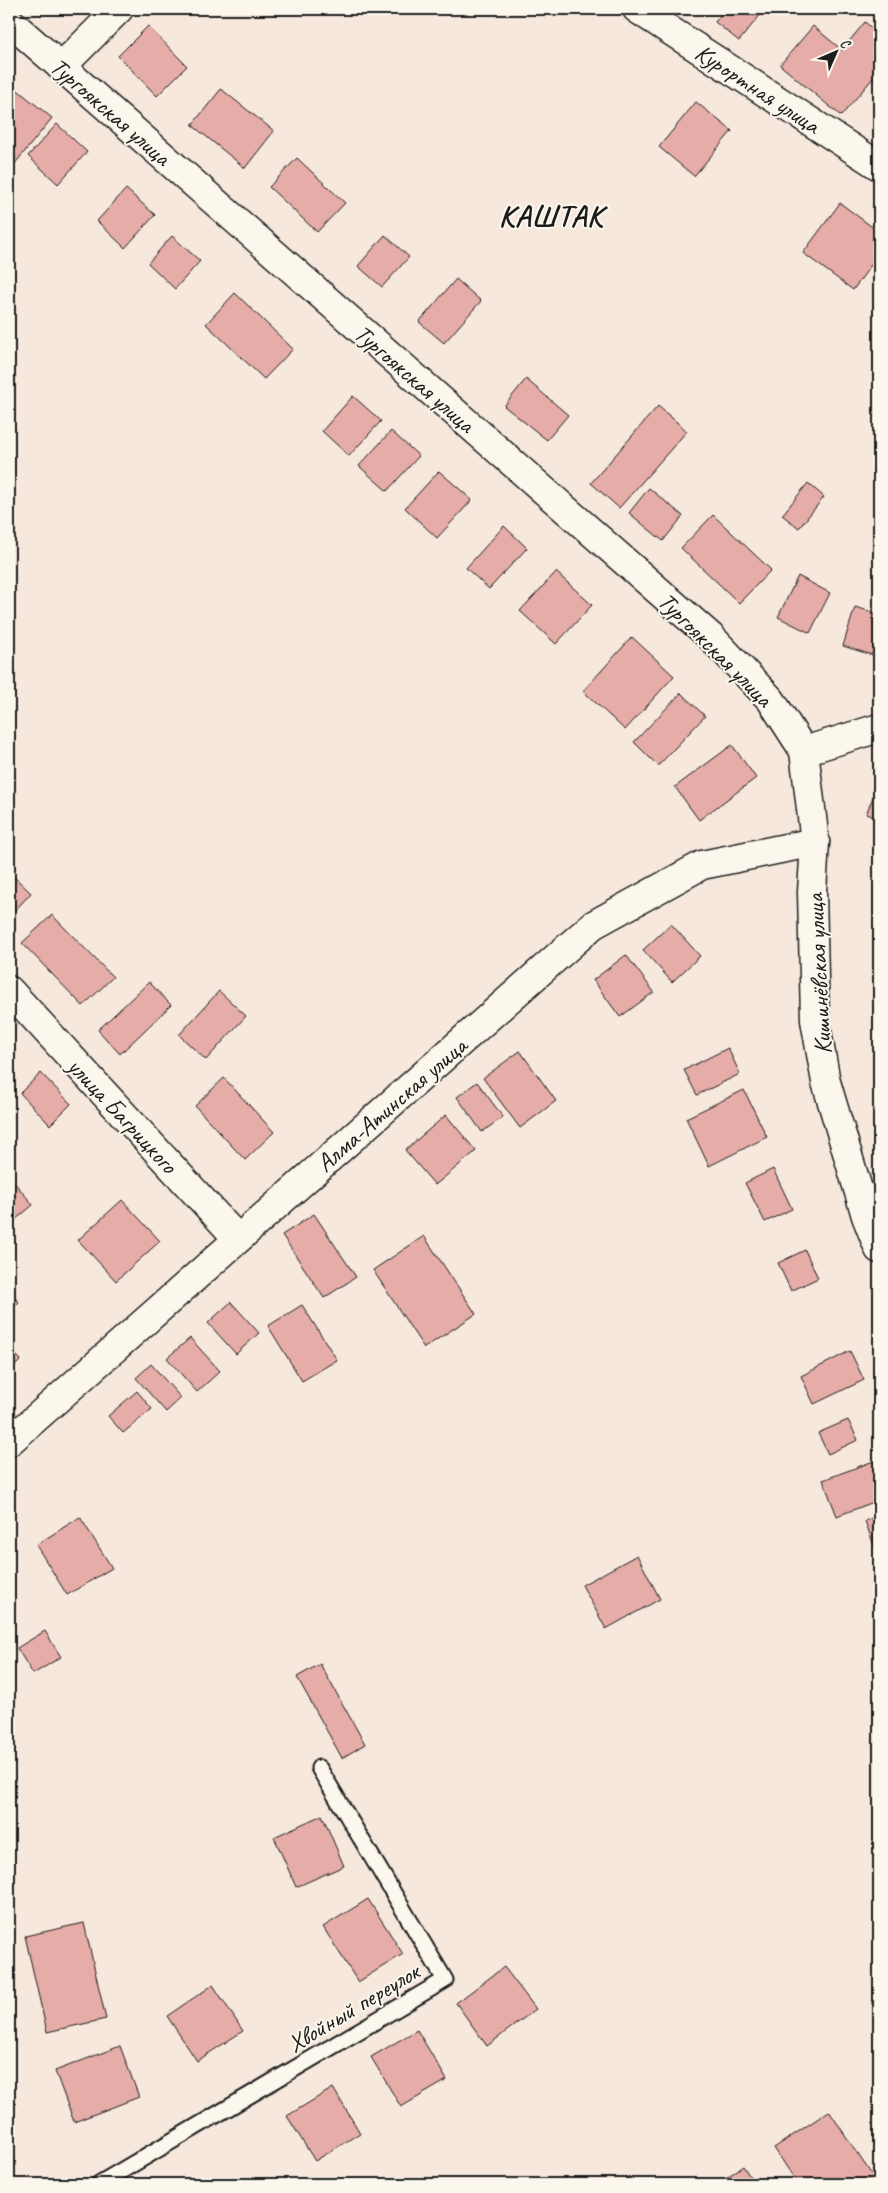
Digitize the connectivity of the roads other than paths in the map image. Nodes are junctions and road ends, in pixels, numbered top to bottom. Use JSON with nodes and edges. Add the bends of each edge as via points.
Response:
{"nodes":[{"id":1,"x":119,"y":9,"type":"edge"},
{"id":2,"x":637,"y":9,"type":"edge"},
{"id":3,"x":9,"y":21,"type":"edge"},
{"id":4,"x":61,"y":67,"type":"junction"},
{"id":5,"x":879,"y":166,"type":"edge"},
{"id":6,"x":879,"y":728,"type":"edge"},
{"id":7,"x":804,"y":751,"type":"junction"},
{"id":8,"x":815,"y":842,"type":"junction"},
{"id":9,"x":9,"y":990,"type":"edge"},
{"id":10,"x":238,"y":1239,"type":"junction"},
{"id":11,"x":879,"y":1249,"type":"edge"},
{"id":12,"x":9,"y":1442,"type":"edge"},
{"id":13,"x":319,"y":1768,"type":"dead end"},
{"id":14,"x":99,"y":2184,"type":"edge"}],
"edges":[{"from":1,"to":4,"type":"street"},
{"from":2,"to":5,"type":"street","name":"Курортная улица"},
{"from":3,"to":4,"type":"street","name":"Тургоякская улица"},
{"from":4,"to":7,"type":"street","name":"Тургоякская улица","via":[[711,637],[771,700]]},
{"from":6,"to":7,"type":"street"},
{"from":7,"to":8,"type":"street","name":"Кишинёвская улица"},
{"from":8,"to":10,"type":"street","name":"Алма-Атинская улица","via":[[702,865],[593,925]]},
{"from":8,"to":11,"type":"street","name":"Кишинёвская улица","via":[[812,892],[816,1020],[826,1082]]},
{"from":9,"to":10,"type":"street","name":"улица Багрицкого"},
{"from":10,"to":12,"type":"street","name":"Алма-Атинская улица"},
{"from":13,"to":14,"type":"lane","name":"Хвойный переулок","via":[[445,1980]]}]}
